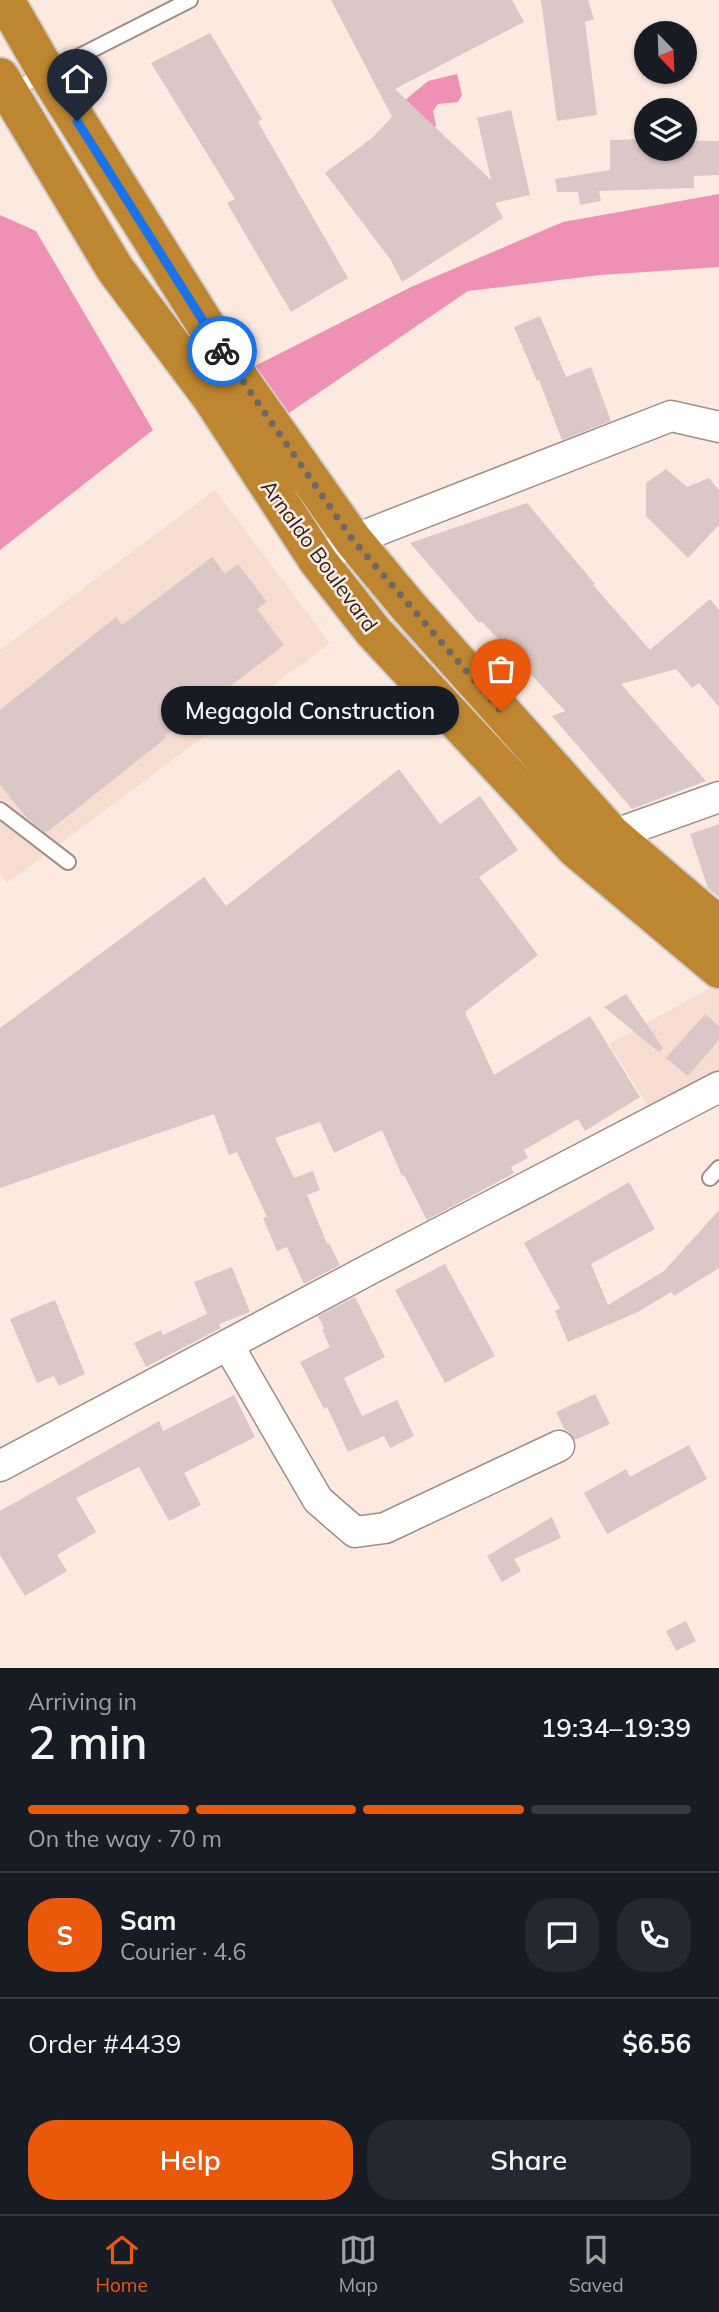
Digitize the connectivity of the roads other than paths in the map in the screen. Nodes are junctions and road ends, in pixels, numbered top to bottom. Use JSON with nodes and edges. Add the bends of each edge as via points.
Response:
{"nodes":[{"id":1,"x":5,"y":0,"type":"edge"},
{"id":2,"x":190,"y":0,"type":"edge"},
{"id":3,"x":47,"y":73,"type":"junction"},
{"id":4,"x":4,"y":84,"type":"edge"},
{"id":5,"x":719,"y":427,"type":"edge"},
{"id":6,"x":353,"y":540,"type":"junction"},
{"id":7,"x":318,"y":561,"type":"junction"},
{"id":8,"x":719,"y":797,"type":"edge"},
{"id":9,"x":0,"y":810,"type":"edge"},
{"id":10,"x":611,"y":834,"type":"junction"},
{"id":11,"x":576,"y":849,"type":"junction"},
{"id":12,"x":68,"y":862,"type":"dead end"},
{"id":13,"x":719,"y":926,"type":"edge"},
{"id":14,"x":719,"y":969,"type":"edge"},
{"id":15,"x":718,"y":1090,"type":"edge"},
{"id":16,"x":228,"y":1345,"type":"junction"},
{"id":17,"x":559,"y":1446,"type":"dead end"},
{"id":18,"x":0,"y":1466,"type":"edge"}],
"edges":[{"from":1,"to":3,"type":"highway","name":"Arnaldo Boulevard"},
{"from":2,"to":3,"type":"lane"},
{"from":3,"to":4,"type":"lane"},
{"from":3,"to":6,"type":"highway","name":"Arnaldo Boulevard","via":[[241,381]]},
{"from":4,"to":7,"type":"highway","name":"Arnaldo Boulevard","via":[[115,269],[211,397]]},
{"from":5,"to":6,"type":"street","via":[[671,416]]},
{"from":6,"to":7,"type":"street"},
{"from":6,"to":10,"type":"highway","name":"Arnaldo Boulevard"},
{"from":7,"to":11,"type":"highway","name":"Arnaldo Boulevard","via":[[373,631]]},
{"from":8,"to":10,"type":"street"},
{"from":9,"to":12,"type":"lane"},
{"from":10,"to":11,"type":"street"},
{"from":10,"to":13,"type":"highway","name":"Arnaldo Boulevard"},
{"from":11,"to":14,"type":"highway","name":"Arnaldo Boulevard"},
{"from":15,"to":16,"type":"street"},
{"from":16,"to":17,"type":"street","via":[[318,1500],[355,1532],[385,1528]]},
{"from":16,"to":18,"type":"street"}]}
